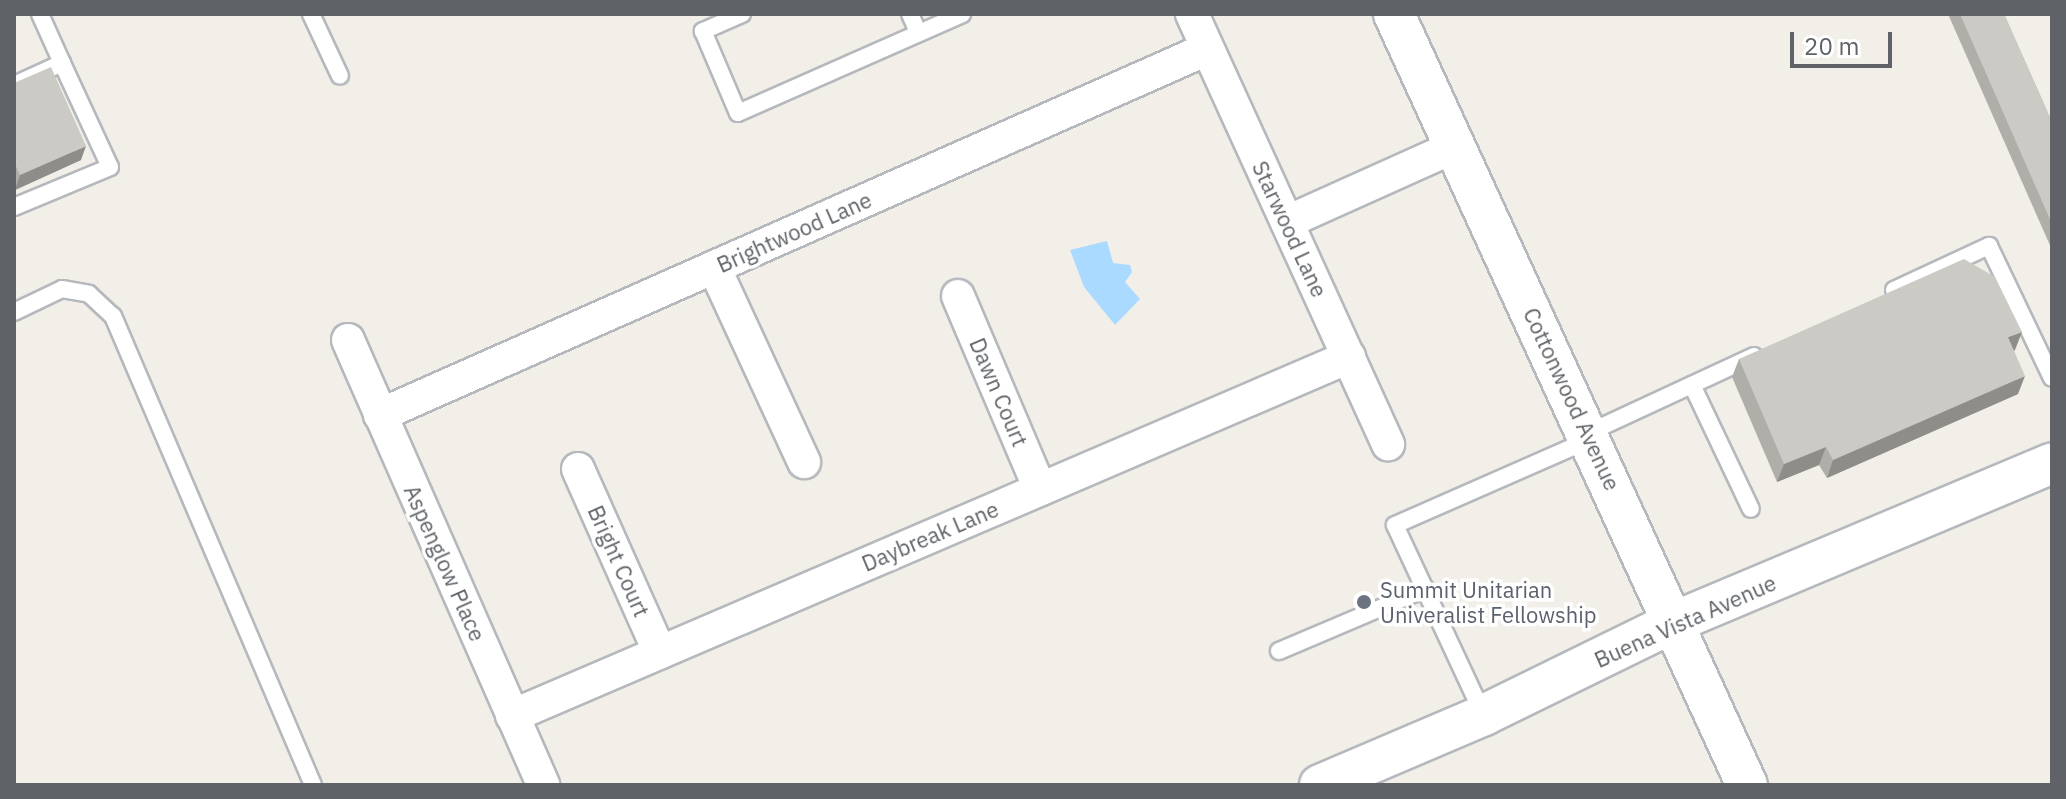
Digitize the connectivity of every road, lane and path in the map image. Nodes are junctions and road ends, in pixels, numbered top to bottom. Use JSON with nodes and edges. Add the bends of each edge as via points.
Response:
{"nodes":[{"id":1,"x":40,"y":14,"type":"edge"},
{"id":2,"x":311,"y":14,"type":"edge"},
{"id":3,"x":742,"y":14,"type":"edge"},
{"id":4,"x":910,"y":14,"type":"edge"},
{"id":5,"x":962,"y":14,"type":"edge"},
{"id":6,"x":1192,"y":14,"type":"edge"},
{"id":7,"x":1394,"y":14,"type":"edge"},
{"id":8,"x":918,"y":32,"type":"junction"},
{"id":9,"x":1207,"y":49,"type":"junction"},
{"id":10,"x":62,"y":63,"type":"junction"},
{"id":11,"x":340,"y":76,"type":"dead end"},
{"id":12,"x":14,"y":85,"type":"edge"},
{"id":13,"x":1454,"y":147,"type":"junction"},
{"id":14,"x":14,"y":207,"type":"edge"},
{"id":15,"x":1287,"y":222,"type":"junction"},
{"id":16,"x":714,"y":267,"type":"junction"},
{"id":17,"x":958,"y":296,"type":"dead end"},
{"id":18,"x":1876,"y":299,"type":"edge"},
{"id":19,"x":14,"y":312,"type":"edge"},
{"id":20,"x":348,"y":340,"type":"dead end"},
{"id":21,"x":1777,"y":345,"type":"edge"},
{"id":22,"x":1349,"y":357,"type":"junction"},
{"id":23,"x":2052,"y":378,"type":"edge"},
{"id":24,"x":1692,"y":385,"type":"junction"},
{"id":25,"x":380,"y":415,"type":"junction"},
{"id":26,"x":1590,"y":436,"type":"junction"},
{"id":27,"x":1388,"y":444,"type":"dead end"},
{"id":28,"x":804,"y":462,"type":"dead end"},
{"id":29,"x":2052,"y":463,"type":"edge"},
{"id":30,"x":578,"y":469,"type":"dead end"},
{"id":31,"x":1040,"y":489,"type":"junction"},
{"id":32,"x":1751,"y":509,"type":"dead end"},
{"id":33,"x":1425,"y":589,"type":"junction"},
{"id":34,"x":1672,"y":623,"type":"junction"},
{"id":35,"x":1279,"y":651,"type":"dead end"},
{"id":36,"x":660,"y":653,"type":"junction"},
{"id":37,"x":1484,"y":715,"type":"junction"},
{"id":38,"x":512,"y":716,"type":"junction"},
{"id":39,"x":313,"y":785,"type":"edge"},
{"id":40,"x":543,"y":785,"type":"edge"},
{"id":41,"x":1320,"y":785,"type":"edge"},
{"id":42,"x":1747,"y":785,"type":"edge"}],
"edges":[{"from":1,"to":10,"type":"lane"},
{"from":2,"to":11,"type":"lane"},
{"from":3,"to":8,"type":"lane","via":[[703,31],[738,113]]},
{"from":4,"to":8,"type":"lane"},
{"from":5,"to":8,"type":"lane"},
{"from":6,"to":9,"type":"street","name":"Starwood Lane"},
{"from":7,"to":13,"type":"street","name":"Cottonwood Avenue"},
{"from":9,"to":15,"type":"street","name":"Starwood Lane"},
{"from":9,"to":16,"type":"street","name":"Brightwood Lane"},
{"from":10,"to":12,"type":"lane"},
{"from":10,"to":14,"type":"lane","via":[[110,167]]},
{"from":13,"to":15,"type":"street"},
{"from":13,"to":26,"type":"street","name":"Cottonwood Avenue"},
{"from":15,"to":22,"type":"street","name":"Starwood Lane"},
{"from":16,"to":25,"type":"street","name":"Brightwood Lane"},
{"from":16,"to":28,"type":"street"},
{"from":17,"to":31,"type":"street","name":"Dawn Court"},
{"from":18,"to":23,"type":"lane","via":[[1989,246]]},
{"from":19,"to":39,"type":"lane","via":[[62,289],[89,294],[113,316]]},
{"from":20,"to":25,"type":"street","name":"Aspenglow Place"},
{"from":21,"to":24,"type":"lane"},
{"from":22,"to":27,"type":"street","name":"Starwood Lane"},
{"from":22,"to":31,"type":"street","name":"Daybreak Lane"},
{"from":24,"to":26,"type":"lane"},
{"from":24,"to":32,"type":"lane"},
{"from":25,"to":38,"type":"street","name":"Aspenglow Place"},
{"from":26,"to":33,"type":"lane","via":[[1395,525]]},
{"from":26,"to":34,"type":"street","name":"Cottonwood Avenue"},
{"from":29,"to":34,"type":"street","name":"Buena Vista Avenue"},
{"from":30,"to":36,"type":"street","name":"Bright Court"},
{"from":31,"to":36,"type":"street","name":"Daybreak Lane"},
{"from":33,"to":35,"type":"lane"},
{"from":33,"to":37,"type":"lane"},
{"from":34,"to":37,"type":"street","name":"Buena Vista Avenue"},
{"from":34,"to":42,"type":"street","name":"Cottonwood Avenue"},
{"from":36,"to":38,"type":"street","name":"Daybreak Lane"},
{"from":37,"to":41,"type":"street","name":"Buena Vista Avenue"},
{"from":38,"to":40,"type":"street","name":"Aspenglow Place"}]}
